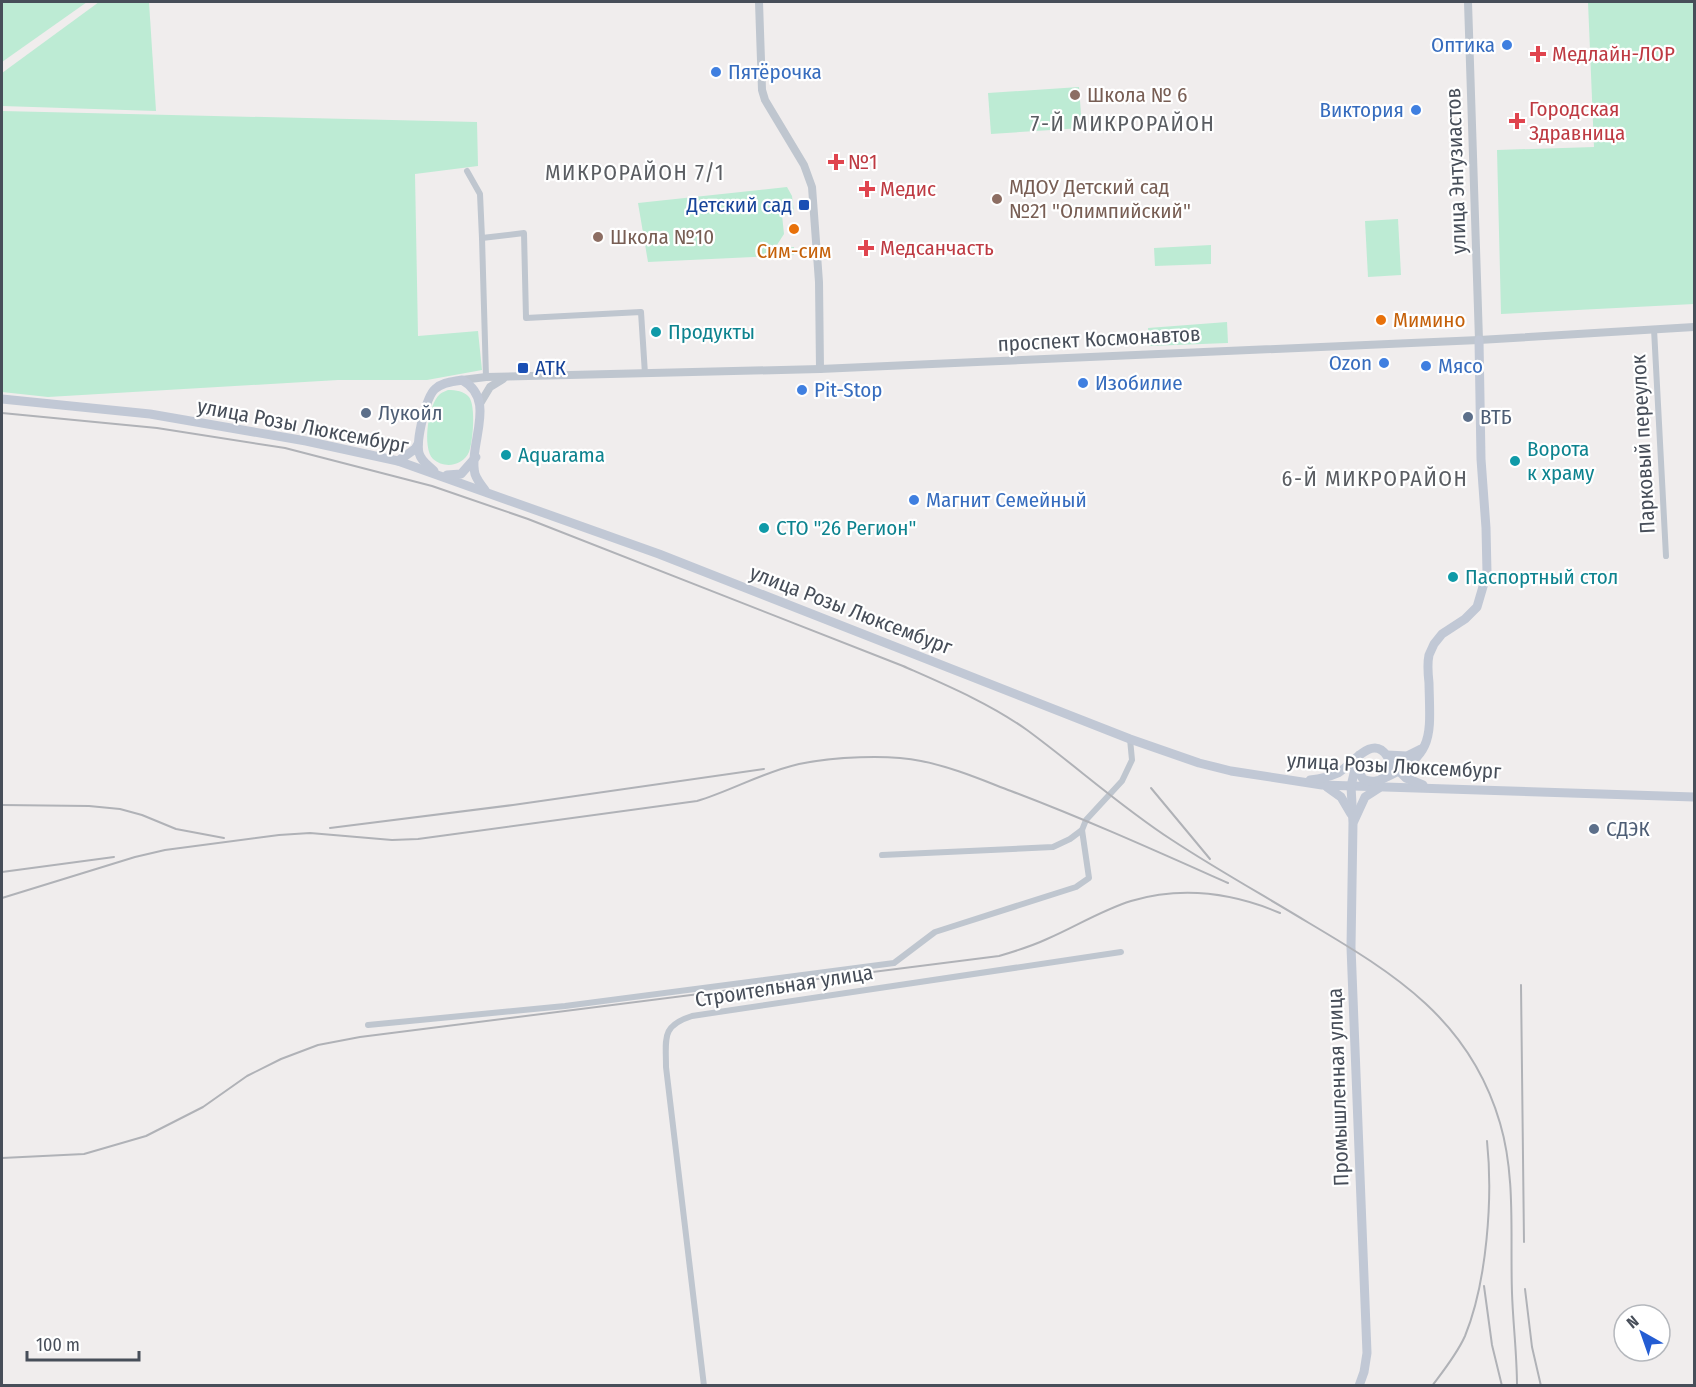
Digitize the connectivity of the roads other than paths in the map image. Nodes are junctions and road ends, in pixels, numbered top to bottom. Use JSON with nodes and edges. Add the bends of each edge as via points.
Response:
{"nodes":[{"id":1,"x":759,"y":2,"type":"edge"},
{"id":2,"x":1468,"y":2,"type":"edge"},
{"id":3,"x":467,"y":171,"type":"dead end"},
{"id":4,"x":482,"y":238,"type":"junction"},
{"id":5,"x":1695,"y":327,"type":"edge"},
{"id":6,"x":1654,"y":329,"type":"junction"},
{"id":7,"x":1479,"y":340,"type":"junction"},
{"id":8,"x":820,"y":369,"type":"junction"},
{"id":9,"x":645,"y":374,"type":"junction"},
{"id":10,"x":486,"y":377,"type":"junction"},
{"id":11,"x":505,"y":378,"type":"junction"},
{"id":12,"x":462,"y":380,"type":"junction"},
{"id":13,"x":2,"y":399,"type":"edge"},
{"id":14,"x":481,"y":402,"type":"junction"},
{"id":15,"x":418,"y":444,"type":"junction"},
{"id":16,"x":476,"y":458,"type":"junction"},
{"id":17,"x":399,"y":461,"type":"junction"},
{"id":18,"x":440,"y":475,"type":"junction"},
{"id":19,"x":486,"y":491,"type":"junction"},
{"id":20,"x":1666,"y":556,"type":"dead end"},
{"id":21,"x":1130,"y":739,"type":"junction"},
{"id":22,"x":1426,"y":746,"type":"junction"},
{"id":23,"x":1359,"y":755,"type":"junction"},
{"id":24,"x":1388,"y":757,"type":"junction"},
{"id":25,"x":1356,"y":765,"type":"junction"},
{"id":26,"x":1398,"y":772,"type":"junction"},
{"id":27,"x":1305,"y":781,"type":"junction"},
{"id":28,"x":1381,"y":783,"type":"junction"},
{"id":29,"x":1322,"y":785,"type":"junction"},
{"id":30,"x":1351,"y":786,"type":"junction"},
{"id":31,"x":1431,"y":787,"type":"junction"},
{"id":32,"x":1695,"y":797,"type":"edge"},
{"id":33,"x":1353,"y":820,"type":"junction"},
{"id":34,"x":1082,"y":830,"type":"junction"},
{"id":35,"x":882,"y":855,"type":"dead end"},
{"id":36,"x":1121,"y":952,"type":"dead end"},
{"id":37,"x":368,"y":1024,"type":"dead end"},
{"id":38,"x":704,"y":1386,"type":"edge"},
{"id":39,"x":1359,"y":1386,"type":"edge"}],
"edges":[{"from":1,"to":8,"type":"street","via":[[765,100],[809,175],[815,202]]},
{"from":2,"to":7,"type":"street","name":"улица Энтузиастов"},
{"from":3,"to":4,"type":"street","via":[[480,194]]},
{"from":4,"to":9,"type":"street","via":[[524,233],[526,318],[641,312]]},
{"from":4,"to":10,"type":"street"},
{"from":5,"to":6,"type":"street","name":"проспект Космонавтов"},
{"from":6,"to":7,"type":"street","name":"проспект Космонавтов"},
{"from":6,"to":20,"type":"street","name":"Парковый переулок"},
{"from":7,"to":8,"type":"street","name":"проспект Космонавтов"},
{"from":7,"to":22,"type":"main road","via":[[1487,573],[1477,607],[1442,634],[1429,655],[1430,723]]},
{"from":8,"to":9,"type":"street","name":"проспект Космонавтов"},
{"from":9,"to":11,"type":"street","name":"проспект Космонавтов"},
{"from":10,"to":11,"type":"street","name":"проспект Космонавтов"},
{"from":10,"to":12,"type":"street","name":"проспект Космонавтов"},
{"from":11,"to":14,"type":"street","via":[[490,387]]},
{"from":12,"to":14,"type":"main road"},
{"from":12,"to":15,"type":"main road","via":[[443,384],[431,393]]},
{"from":13,"to":17,"type":"main road","name":"улица Розы Люксембург","via":[[156,415]]},
{"from":14,"to":16,"type":"main road"},
{"from":15,"to":17,"type":"main road"},
{"from":15,"to":18,"type":"main road","via":[[421,459]]},
{"from":16,"to":18,"type":"main road","via":[[461,474]]},
{"from":16,"to":19,"type":"main road","via":[[475,474]]},
{"from":17,"to":18,"type":"main road","name":"улица Розы Люксембург"},
{"from":18,"to":19,"type":"main road","name":"улица Розы Люксембург"},
{"from":19,"to":21,"type":"main road","name":"улица Розы Люксембург","via":[[659,554]]},
{"from":21,"to":27,"type":"main road","name":"улица Розы Люксембург","via":[[1231,771]]},
{"from":21,"to":34,"type":"street","via":[[1132,760],[1122,781],[1086,820]]},
{"from":22,"to":24,"type":"main road","via":[[1411,755]]},
{"from":22,"to":26,"type":"main road","via":[[1417,759]]},
{"from":23,"to":24,"type":"main road","via":[[1373,748]]},
{"from":23,"to":25,"type":"main road"},
{"from":23,"to":27,"type":"main road","via":[[1335,774]]},
{"from":24,"to":26,"type":"main road"},
{"from":24,"to":28,"type":"main road","via":[[1389,770]]},
{"from":25,"to":28,"type":"main road","via":[[1359,775],[1367,781]]},
{"from":25,"to":30,"type":"main road","name":"Промышленная улица"},
{"from":26,"to":28,"type":"main road"},
{"from":26,"to":31,"type":"main road"},
{"from":27,"to":29,"type":"main road","name":"улица Розы Люксембург"},
{"from":28,"to":30,"type":"main road","name":"улица Розы Люксембург"},
{"from":28,"to":31,"type":"main road","name":"улица Розы Люксембург"},
{"from":28,"to":33,"type":"main road","via":[[1361,803]]},
{"from":29,"to":30,"type":"main road","name":"улица Розы Люксембург"},
{"from":29,"to":33,"type":"main road","via":[[1338,793]]},
{"from":30,"to":33,"type":"main road","name":"Промышленная улица"},
{"from":31,"to":32,"type":"main road","name":"улица Розы Люксембург"},
{"from":33,"to":39,"type":"main road","name":"Промышленная улица","via":[[1351,947],[1367,1353]]},
{"from":34,"to":35,"type":"street","via":[[1053,847]]},
{"from":34,"to":37,"type":"street","via":[[1089,878],[1076,887],[935,932],[894,963],[577,1004]]},
{"from":36,"to":38,"type":"street","name":"Строительная улица","via":[[692,1016],[676,1022],[667,1034],[666,1067]]}]}
